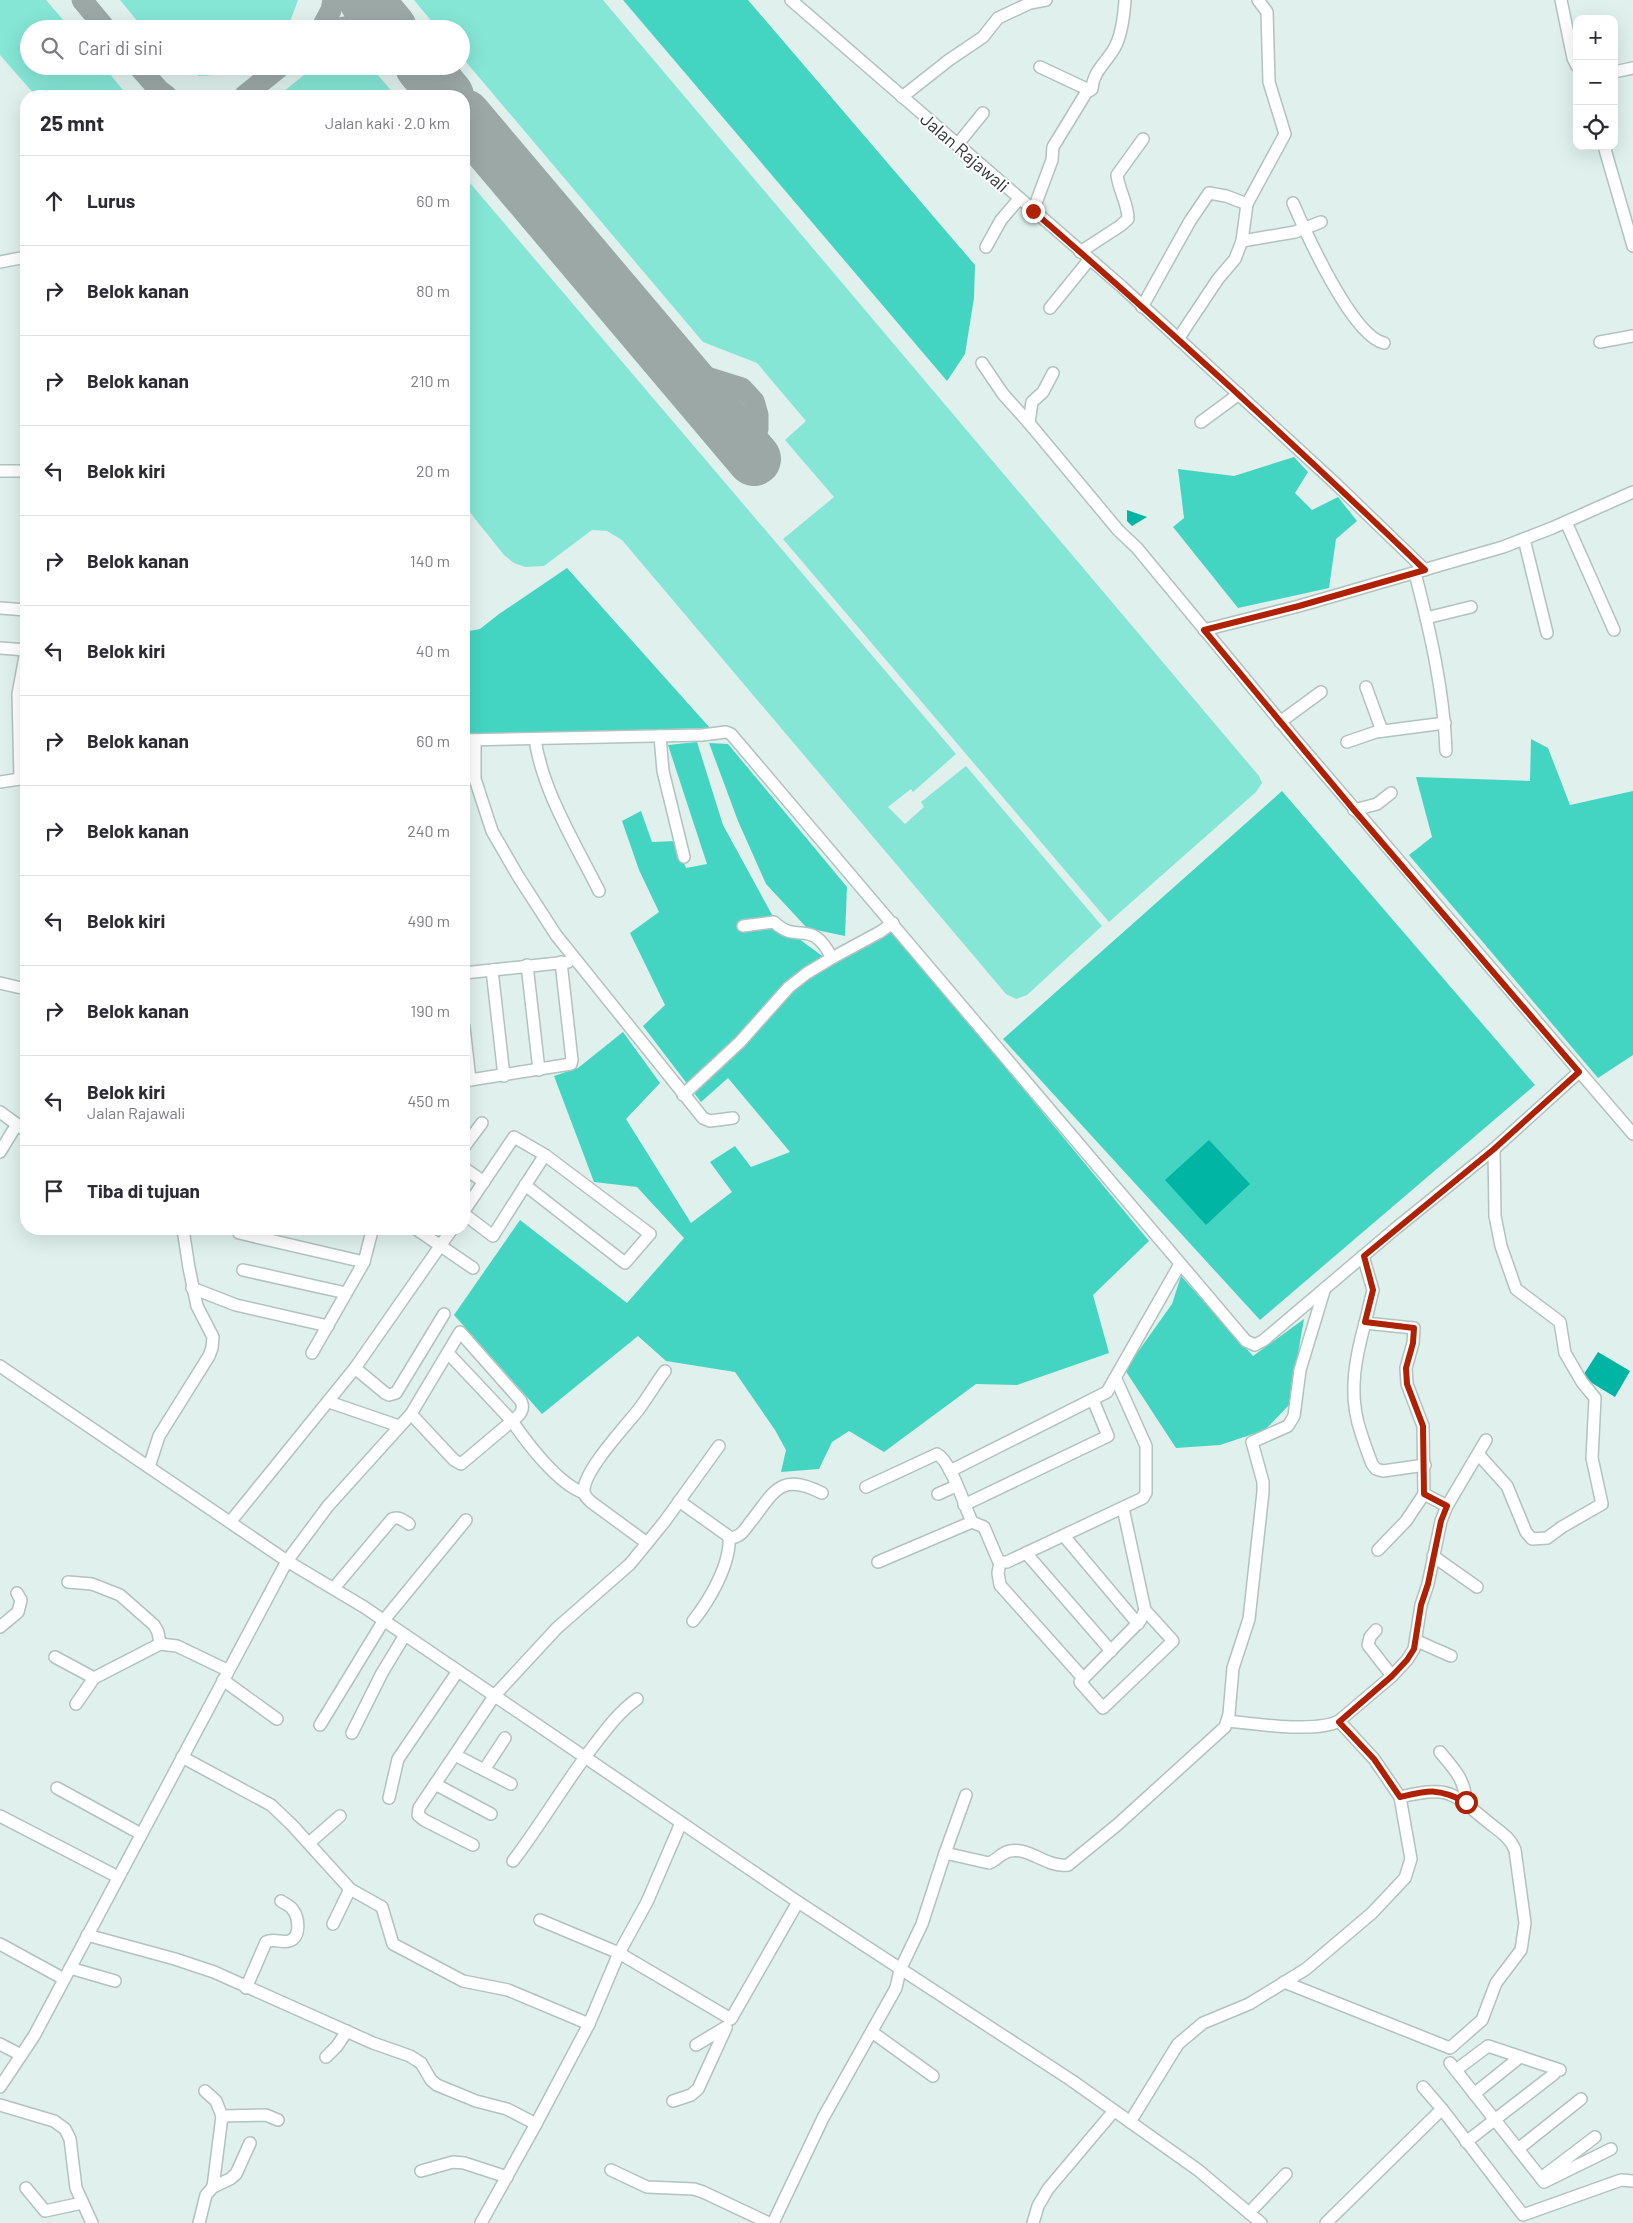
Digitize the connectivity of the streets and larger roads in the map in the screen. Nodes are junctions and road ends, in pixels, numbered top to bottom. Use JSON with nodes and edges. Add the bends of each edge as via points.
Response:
{"nodes":[{"id":1,"x":790,"y":0,"type":"edge"},
{"id":2,"x":1046,"y":0,"type":"edge"},
{"id":3,"x":1125,"y":0,"type":"edge"},
{"id":4,"x":1258,"y":0,"type":"edge"},
{"id":5,"x":1561,"y":0,"type":"edge"},
{"id":6,"x":1574,"y":60,"type":"edge"},
{"id":7,"x":1040,"y":67,"type":"dead end"},
{"id":8,"x":1633,"y":68,"type":"edge"},
{"id":9,"x":1618,"y":71,"type":"edge"},
{"id":10,"x":1090,"y":90,"type":"junction"},
{"id":11,"x":902,"y":97,"type":"junction"},
{"id":12,"x":983,"y":113,"type":"dead end"},
{"id":13,"x":1143,"y":140,"type":"dead end"},
{"id":14,"x":957,"y":145,"type":"junction"},
{"id":15,"x":1605,"y":150,"type":"edge"},
{"id":16,"x":1019,"y":199,"type":"junction"},
{"id":17,"x":1293,"y":203,"type":"dead end"},
{"id":18,"x":1247,"y":204,"type":"junction"},
{"id":19,"x":1033,"y":211,"type":"junction"},
{"id":20,"x":1321,"y":222,"type":"dead end"},
{"id":21,"x":1304,"y":228,"type":"junction"},
{"id":22,"x":1242,"y":241,"type":"junction"},
{"id":23,"x":1633,"y":246,"type":"edge"},
{"id":24,"x":986,"y":247,"type":"dead end"},
{"id":25,"x":1084,"y":256,"type":"junction"},
{"id":26,"x":20,"y":258,"type":"edge"},
{"id":27,"x":0,"y":262,"type":"edge"},
{"id":28,"x":1142,"y":307,"type":"junction"},
{"id":29,"x":1050,"y":308,"type":"dead end"},
{"id":30,"x":1633,"y":336,"type":"edge"},
{"id":31,"x":1178,"y":339,"type":"junction"},
{"id":32,"x":1384,"y":342,"type":"dead end"},
{"id":33,"x":1600,"y":342,"type":"dead end"},
{"id":34,"x":982,"y":363,"type":"dead end"},
{"id":35,"x":1053,"y":373,"type":"dead end"},
{"id":36,"x":1239,"y":394,"type":"junction"},
{"id":37,"x":1202,"y":422,"type":"dead end"},
{"id":38,"x":1029,"y":423,"type":"junction"},
{"id":39,"x":0,"y":471,"type":"edge"},
{"id":40,"x":20,"y":471,"type":"edge"},
{"id":41,"x":1633,"y":492,"type":"edge"},
{"id":42,"x":1566,"y":522,"type":"junction"},
{"id":43,"x":1524,"y":539,"type":"junction"},
{"id":44,"x":1420,"y":572,"type":"junction"},
{"id":45,"x":1471,"y":607,"type":"dead end"},
{"id":46,"x":0,"y":608,"type":"edge"},
{"id":47,"x":20,"y":610,"type":"edge"},
{"id":48,"x":1426,"y":618,"type":"junction"},
{"id":49,"x":1204,"y":630,"type":"junction"},
{"id":50,"x":1614,"y":630,"type":"dead end"},
{"id":51,"x":1547,"y":633,"type":"dead end"},
{"id":52,"x":0,"y":648,"type":"edge"},
{"id":53,"x":20,"y":650,"type":"edge"},
{"id":54,"x":20,"y":683,"type":"edge"},
{"id":55,"x":1366,"y":687,"type":"dead end"},
{"id":56,"x":1321,"y":692,"type":"dead end"},
{"id":57,"x":1280,"y":722,"type":"junction"},
{"id":58,"x":1445,"y":723,"type":"junction"},
{"id":59,"x":20,"y":728,"type":"edge"},
{"id":60,"x":1382,"y":731,"type":"junction"},
{"id":61,"x":660,"y":736,"type":"junction"},
{"id":62,"x":535,"y":739,"type":"junction"},
{"id":63,"x":470,"y":740,"type":"edge"},
{"id":64,"x":1348,"y":742,"type":"dead end"},
{"id":65,"x":470,"y":746,"type":"edge"},
{"id":66,"x":1446,"y":751,"type":"dead end"},
{"id":67,"x":20,"y":779,"type":"edge"},
{"id":68,"x":0,"y":782,"type":"edge"},
{"id":69,"x":1392,"y":793,"type":"dead end"},
{"id":70,"x":1354,"y":810,"type":"junction"},
{"id":71,"x":684,"y":857,"type":"dead end"},
{"id":72,"x":599,"y":891,"type":"dead end"},
{"id":73,"x":893,"y":923,"type":"junction"},
{"id":74,"x":743,"y":926,"type":"dead end"},
{"id":75,"x":832,"y":958,"type":"junction"},
{"id":76,"x":561,"y":962,"type":"junction"},
{"id":77,"x":580,"y":962,"type":"junction"},
{"id":78,"x":527,"y":965,"type":"junction"},
{"id":79,"x":492,"y":970,"type":"junction"},
{"id":80,"x":470,"y":972,"type":"edge"},
{"id":81,"x":0,"y":983,"type":"edge"},
{"id":82,"x":20,"y":988,"type":"edge"},
{"id":83,"x":539,"y":1070,"type":"junction"},
{"id":84,"x":1579,"y":1072,"type":"junction"},
{"id":85,"x":504,"y":1076,"type":"junction"},
{"id":86,"x":470,"y":1080,"type":"edge"},
{"id":87,"x":684,"y":1095,"type":"junction"},
{"id":88,"x":0,"y":1112,"type":"edge"},
{"id":89,"x":733,"y":1118,"type":"dead end"},
{"id":90,"x":482,"y":1123,"type":"dead end"},
{"id":91,"x":20,"y":1127,"type":"edge"},
{"id":92,"x":20,"y":1130,"type":"edge"},
{"id":93,"x":1633,"y":1134,"type":"edge"},
{"id":94,"x":470,"y":1139,"type":"edge"},
{"id":95,"x":1494,"y":1149,"type":"junction"},
{"id":96,"x":0,"y":1152,"type":"edge"},
{"id":97,"x":545,"y":1155,"type":"junction"},
{"id":98,"x":470,"y":1172,"type":"edge"},
{"id":99,"x":484,"y":1182,"type":"junction"},
{"id":100,"x":525,"y":1185,"type":"junction"},
{"id":101,"x":470,"y":1202,"type":"edge"},
{"id":102,"x":470,"y":1219,"type":"edge"},
{"id":103,"x":185,"y":1235,"type":"edge"},
{"id":104,"x":248,"y":1235,"type":"edge"},
{"id":105,"x":371,"y":1235,"type":"edge"},
{"id":106,"x":425,"y":1235,"type":"edge"},
{"id":107,"x":448,"y":1235,"type":"edge"},
{"id":108,"x":441,"y":1245,"type":"junction"},
{"id":109,"x":1364,"y":1256,"type":"junction"},
{"id":110,"x":364,"y":1262,"type":"junction"},
{"id":111,"x":1180,"y":1264,"type":"junction"},
{"id":112,"x":473,"y":1268,"type":"dead end"},
{"id":113,"x":243,"y":1270,"type":"dead end"},
{"id":114,"x":192,"y":1288,"type":"junction"},
{"id":115,"x":1324,"y":1290,"type":"junction"},
{"id":116,"x":346,"y":1294,"type":"junction"},
{"id":117,"x":444,"y":1314,"type":"dead end"},
{"id":118,"x":1365,"y":1322,"type":"junction"},
{"id":119,"x":328,"y":1326,"type":"junction"},
{"id":120,"x":312,"y":1353,"type":"dead end"},
{"id":121,"x":448,"y":1353,"type":"junction"},
{"id":122,"x":0,"y":1366,"type":"edge"},
{"id":123,"x":356,"y":1368,"type":"junction"},
{"id":124,"x":664,"y":1370,"type":"dead end"},
{"id":125,"x":1116,"y":1379,"type":"junction"},
{"id":126,"x":1093,"y":1400,"type":"junction"},
{"id":127,"x":329,"y":1402,"type":"junction"},
{"id":128,"x":411,"y":1414,"type":"junction"},
{"id":129,"x":512,"y":1421,"type":"junction"},
{"id":130,"x":399,"y":1426,"type":"junction"},
{"id":131,"x":1486,"y":1440,"type":"dead end"},
{"id":132,"x":719,"y":1446,"type":"dead end"},
{"id":133,"x":1479,"y":1454,"type":"junction"},
{"id":134,"x":1425,"y":1465,"type":"junction"},
{"id":135,"x":149,"y":1467,"type":"junction"},
{"id":136,"x":950,"y":1471,"type":"junction"},
{"id":137,"x":956,"y":1486,"type":"junction"},
{"id":138,"x":866,"y":1487,"type":"dead end"},
{"id":139,"x":584,"y":1493,"type":"junction"},
{"id":140,"x":822,"y":1493,"type":"dead end"},
{"id":141,"x":938,"y":1494,"type":"dead end"},
{"id":142,"x":1424,"y":1494,"type":"junction"},
{"id":143,"x":679,"y":1502,"type":"junction"},
{"id":144,"x":964,"y":1505,"type":"junction"},
{"id":145,"x":1447,"y":1506,"type":"junction"},
{"id":146,"x":1124,"y":1508,"type":"junction"},
{"id":147,"x":466,"y":1520,"type":"dead end"},
{"id":148,"x":230,"y":1521,"type":"junction"},
{"id":149,"x":972,"y":1522,"type":"junction"},
{"id":150,"x":409,"y":1524,"type":"dead end"},
{"id":151,"x":1064,"y":1536,"type":"junction"},
{"id":152,"x":729,"y":1537,"type":"junction"},
{"id":153,"x":647,"y":1544,"type":"junction"},
{"id":154,"x":1378,"y":1550,"type":"dead end"},
{"id":155,"x":1026,"y":1553,"type":"junction"},
{"id":156,"x":1433,"y":1556,"type":"junction"},
{"id":157,"x":287,"y":1561,"type":"junction"},
{"id":158,"x":878,"y":1562,"type":"dead end"},
{"id":159,"x":1000,"y":1562,"type":"junction"},
{"id":160,"x":68,"y":1582,"type":"dead end"},
{"id":161,"x":1477,"y":1587,"type":"dead end"},
{"id":162,"x":334,"y":1588,"type":"junction"},
{"id":163,"x":18,"y":1593,"type":"dead end"},
{"id":164,"x":1145,"y":1610,"type":"junction"},
{"id":165,"x":384,"y":1620,"type":"junction"},
{"id":166,"x":693,"y":1621,"type":"dead end"},
{"id":167,"x":1138,"y":1624,"type":"junction"},
{"id":168,"x":0,"y":1627,"type":"edge"},
{"id":169,"x":1376,"y":1630,"type":"dead end"},
{"id":170,"x":405,"y":1635,"type":"junction"},
{"id":171,"x":1417,"y":1641,"type":"junction"},
{"id":172,"x":160,"y":1644,"type":"junction"},
{"id":173,"x":1111,"y":1650,"type":"junction"},
{"id":174,"x":55,"y":1656,"type":"dead end"},
{"id":175,"x":1451,"y":1656,"type":"dead end"},
{"id":176,"x":458,"y":1671,"type":"junction"},
{"id":177,"x":225,"y":1675,"type":"junction"},
{"id":178,"x":1392,"y":1676,"type":"junction"},
{"id":179,"x":94,"y":1678,"type":"junction"},
{"id":180,"x":1083,"y":1678,"type":"junction"},
{"id":181,"x":495,"y":1695,"type":"junction"},
{"id":182,"x":637,"y":1699,"type":"dead end"},
{"id":183,"x":76,"y":1704,"type":"dead end"},
{"id":184,"x":277,"y":1718,"type":"dead end"},
{"id":185,"x":1228,"y":1721,"type":"junction"},
{"id":186,"x":1339,"y":1722,"type":"junction"},
{"id":187,"x":320,"y":1725,"type":"dead end"},
{"id":188,"x":352,"y":1733,"type":"dead end"},
{"id":189,"x":504,"y":1738,"type":"dead end"},
{"id":190,"x":1440,"y":1752,"type":"dead end"},
{"id":191,"x":455,"y":1756,"type":"junction"},
{"id":192,"x":585,"y":1756,"type":"junction"},
{"id":193,"x":182,"y":1757,"type":"junction"},
{"id":194,"x":484,"y":1770,"type":"junction"},
{"id":195,"x":435,"y":1784,"type":"junction"},
{"id":196,"x":510,"y":1784,"type":"dead end"},
{"id":197,"x":57,"y":1788,"type":"dead end"},
{"id":198,"x":966,"y":1795,"type":"dead end"},
{"id":199,"x":1400,"y":1797,"type":"junction"},
{"id":200,"x":389,"y":1798,"type":"dead end"},
{"id":201,"x":1466,"y":1802,"type":"junction"},
{"id":202,"x":491,"y":1814,"type":"dead end"},
{"id":203,"x":0,"y":1816,"type":"edge"},
{"id":204,"x":340,"y":1816,"type":"dead end"},
{"id":205,"x":681,"y":1823,"type":"junction"},
{"id":206,"x":141,"y":1834,"type":"junction"},
{"id":207,"x":309,"y":1843,"type":"junction"},
{"id":208,"x":473,"y":1845,"type":"dead end"},
{"id":209,"x":945,"y":1854,"type":"junction"},
{"id":210,"x":513,"y":1861,"type":"dead end"},
{"id":211,"x":118,"y":1877,"type":"junction"},
{"id":212,"x":350,"y":1889,"type":"junction"},
{"id":213,"x":281,"y":1901,"type":"dead end"},
{"id":214,"x":798,"y":1902,"type":"junction"},
{"id":215,"x":540,"y":1920,"type":"dead end"},
{"id":216,"x":333,"y":1924,"type":"dead end"},
{"id":217,"x":87,"y":1935,"type":"junction"},
{"id":218,"x":0,"y":1944,"type":"edge"},
{"id":219,"x":620,"y":1953,"type":"junction"},
{"id":220,"x":900,"y":1970,"type":"junction"},
{"id":221,"x":67,"y":1974,"type":"junction"},
{"id":222,"x":115,"y":1981,"type":"dead end"},
{"id":223,"x":1284,"y":1982,"type":"junction"},
{"id":224,"x":246,"y":1988,"type":"junction"},
{"id":225,"x":588,"y":2024,"type":"junction"},
{"id":226,"x":728,"y":2024,"type":"junction"},
{"id":227,"x":347,"y":2031,"type":"junction"},
{"id":228,"x":872,"y":2032,"type":"junction"},
{"id":229,"x":0,"y":2044,"type":"edge"},
{"id":230,"x":696,"y":2045,"type":"dead end"},
{"id":231,"x":21,"y":2055,"type":"junction"},
{"id":232,"x":326,"y":2057,"type":"dead end"},
{"id":233,"x":1520,"y":2057,"type":"junction"},
{"id":234,"x":934,"y":2076,"type":"dead end"},
{"id":235,"x":1423,"y":2086,"type":"dead end"},
{"id":236,"x":0,"y":2087,"type":"edge"},
{"id":237,"x":205,"y":2091,"type":"dead end"},
{"id":238,"x":1474,"y":2094,"type":"junction"},
{"id":239,"x":1581,"y":2099,"type":"dead end"},
{"id":240,"x":673,"y":2101,"type":"dead end"},
{"id":241,"x":0,"y":2105,"type":"edge"},
{"id":242,"x":1442,"y":2109,"type":"junction"},
{"id":243,"x":1113,"y":2112,"type":"junction"},
{"id":244,"x":222,"y":2116,"type":"junction"},
{"id":245,"x":278,"y":2120,"type":"dead end"},
{"id":246,"x":1494,"y":2120,"type":"junction"},
{"id":247,"x":1130,"y":2122,"type":"junction"},
{"id":248,"x":536,"y":2124,"type":"junction"},
{"id":249,"x":1595,"y":2137,"type":"dead end"},
{"id":250,"x":1466,"y":2142,"type":"junction"},
{"id":251,"x":250,"y":2143,"type":"dead end"},
{"id":252,"x":1580,"y":2148,"type":"junction"},
{"id":253,"x":1518,"y":2149,"type":"junction"},
{"id":254,"x":1611,"y":2149,"type":"dead end"},
{"id":255,"x":1587,"y":2161,"type":"junction"},
{"id":256,"x":611,"y":2170,"type":"dead end"},
{"id":257,"x":421,"y":2171,"type":"dead end"},
{"id":258,"x":1286,"y":2174,"type":"dead end"},
{"id":259,"x":507,"y":2177,"type":"junction"},
{"id":260,"x":1540,"y":2178,"type":"junction"},
{"id":261,"x":1633,"y":2181,"type":"edge"},
{"id":262,"x":213,"y":2187,"type":"junction"},
{"id":263,"x":26,"y":2188,"type":"dead end"},
{"id":264,"x":82,"y":2203,"type":"junction"},
{"id":265,"x":1249,"y":2213,"type":"junction"},
{"id":266,"x":1034,"y":2218,"type":"edge"},
{"id":267,"x":92,"y":2223,"type":"edge"},
{"id":268,"x":199,"y":2223,"type":"edge"},
{"id":269,"x":481,"y":2223,"type":"edge"},
{"id":270,"x":769,"y":2223,"type":"edge"},
{"id":271,"x":772,"y":2223,"type":"edge"},
{"id":272,"x":1044,"y":2223,"type":"edge"},
{"id":273,"x":1261,"y":2223,"type":"edge"},
{"id":274,"x":1326,"y":2223,"type":"edge"}],
"edges":[{"from":1,"to":11,"type":"street","name":"Jalan Rajawali"},
{"from":2,"to":11,"type":"street","via":[[1030,3],[998,18],[984,37]]},
{"from":3,"to":10,"type":"street","via":[[1124,18],[1115,47],[1092,78]]},
{"from":4,"to":18,"type":"street","via":[[1267,12],[1269,82],[1285,134]]},
{"from":5,"to":6,"type":"street"},
{"from":7,"to":10,"type":"street"},
{"from":8,"to":9,"type":"street"},
{"from":10,"to":19,"type":"street","via":[[1053,147],[1050,166]]},
{"from":11,"to":14,"type":"street","name":"Jalan Rajawali"},
{"from":12,"to":14,"type":"street"},
{"from":13,"to":25,"type":"street","via":[[1117,174],[1118,188],[1128,208],[1128,219]]},
{"from":14,"to":16,"type":"street","name":"Jalan Rajawali"},
{"from":15,"to":23,"type":"street"},
{"from":16,"to":19,"type":"street","name":"Jalan Rajawali"},
{"from":16,"to":24,"type":"street","via":[[1001,220]]},
{"from":17,"to":21,"type":"street"},
{"from":18,"to":22,"type":"street"},
{"from":18,"to":28,"type":"street","via":[[1209,193],[1190,220]]},
{"from":19,"to":25,"type":"street","name":"Jalan Rajawali"},
{"from":20,"to":21,"type":"street"},
{"from":21,"to":22,"type":"street"},
{"from":21,"to":32,"type":"street","via":[[1349,310],[1373,338]]},
{"from":22,"to":31,"type":"street","via":[[1235,259]]},
{"from":25,"to":28,"type":"street","name":"Jalan Rajawali"},
{"from":25,"to":29,"type":"street"},
{"from":26,"to":27,"type":"street"},
{"from":28,"to":31,"type":"street","name":"Jalan Rajawali"},
{"from":30,"to":33,"type":"street"},
{"from":31,"to":36,"type":"street","name":"Jalan Rajawali"},
{"from":34,"to":38,"type":"street","via":[[1003,394]]},
{"from":35,"to":38,"type":"street","via":[[1043,392],[1032,402]]},
{"from":36,"to":37,"type":"street"},
{"from":36,"to":44,"type":"street","name":"Jalan Rajawali","via":[[1336,484]]},
{"from":38,"to":49,"type":"street"},
{"from":39,"to":40,"type":"street"},
{"from":41,"to":42,"type":"street"},
{"from":42,"to":43,"type":"street"},
{"from":42,"to":50,"type":"street"},
{"from":43,"to":44,"type":"street"},
{"from":43,"to":51,"type":"street"},
{"from":44,"to":48,"type":"street"},
{"from":44,"to":49,"type":"street"},
{"from":45,"to":48,"type":"street"},
{"from":46,"to":47,"type":"street"},
{"from":48,"to":58,"type":"street"},
{"from":49,"to":57,"type":"street"},
{"from":52,"to":53,"type":"street"},
{"from":54,"to":59,"type":"street"},
{"from":55,"to":60,"type":"street"},
{"from":56,"to":57,"type":"street"},
{"from":57,"to":70,"type":"street"},
{"from":58,"to":60,"type":"street"},
{"from":58,"to":66,"type":"street"},
{"from":60,"to":64,"type":"street"},
{"from":61,"to":62,"type":"street"},
{"from":61,"to":71,"type":"street","via":[[663,771]]},
{"from":61,"to":73,"type":"street","via":[[731,734]]},
{"from":62,"to":63,"type":"street"},
{"from":62,"to":72,"type":"street","via":[[538,757],[555,802]]},
{"from":65,"to":77,"type":"street","via":[[475,779],[492,831],[556,935]]},
{"from":67,"to":68,"type":"street"},
{"from":69,"to":70,"type":"street","via":[[1377,804]]},
{"from":70,"to":84,"type":"street"},
{"from":73,"to":75,"type":"street"},
{"from":73,"to":111,"type":"street"},
{"from":74,"to":75,"type":"street","via":[[773,922],[791,933],[810,932],[822,941]]},
{"from":75,"to":87,"type":"street","via":[[789,987],[740,1042]]},
{"from":76,"to":77,"type":"street"},
{"from":76,"to":78,"type":"street"},
{"from":76,"to":83,"type":"street","via":[[572,1062]]},
{"from":77,"to":87,"type":"street"},
{"from":78,"to":79,"type":"street"},
{"from":78,"to":83,"type":"street"},
{"from":79,"to":80,"type":"street"},
{"from":79,"to":85,"type":"street"},
{"from":81,"to":82,"type":"street"},
{"from":83,"to":85,"type":"street"},
{"from":84,"to":93,"type":"street"},
{"from":84,"to":95,"type":"street"},
{"from":85,"to":86,"type":"street"},
{"from":87,"to":89,"type":"street","via":[[703,1118],[710,1121]]},
{"from":88,"to":91,"type":"street"},
{"from":90,"to":94,"type":"street"},
{"from":92,"to":96,"type":"street"},
{"from":95,"to":109,"type":"street"},
{"from":95,"to":133,"type":"street","via":[[1495,1216],[1516,1290],[1560,1322],[1565,1353],[1595,1398],[1592,1458],[1602,1504],[1547,1538],[1532,1538],[1526,1532],[1506,1486]]},
{"from":97,"to":99,"type":"street","via":[[514,1137]]},
{"from":97,"to":100,"type":"street"},
{"from":97,"to":100,"type":"street","via":[[650,1234],[625,1263]]},
{"from":98,"to":99,"type":"street"},
{"from":99,"to":101,"type":"street"},
{"from":100,"to":102,"type":"street","via":[[493,1236]]},
{"from":103,"to":114,"type":"street"},
{"from":104,"to":110,"type":"street"},
{"from":105,"to":110,"type":"street"},
{"from":106,"to":108,"type":"street"},
{"from":107,"to":108,"type":"street"},
{"from":108,"to":112,"type":"street"},
{"from":108,"to":123,"type":"street"},
{"from":109,"to":115,"type":"street"},
{"from":109,"to":118,"type":"street","via":[[1373,1290]]},
{"from":110,"to":116,"type":"street"},
{"from":111,"to":115,"type":"street","via":[[1246,1341],[1255,1345]]},
{"from":111,"to":125,"type":"street"},
{"from":113,"to":116,"type":"street"},
{"from":114,"to":119,"type":"street","via":[[236,1305]]},
{"from":114,"to":135,"type":"street","via":[[213,1337],[212,1348],[159,1436]]},
{"from":115,"to":185,"type":"street","via":[[1302,1359],[1292,1422],[1252,1442],[1263,1492],[1249,1619],[1234,1668]]},
{"from":116,"to":119,"type":"street"},
{"from":117,"to":123,"type":"street","via":[[396,1393],[385,1393]]},
{"from":118,"to":134,"type":"street","via":[[1414,1328],[1406,1368],[1407,1384],[1423,1426]]},
{"from":118,"to":134,"type":"street","via":[[1353,1386],[1358,1424],[1372,1464],[1383,1470]]},
{"from":119,"to":120,"type":"street"},
{"from":121,"to":128,"type":"street"},
{"from":121,"to":129,"type":"street"},
{"from":121,"to":129,"type":"street","via":[[460,1332],[520,1400],[523,1408]]},
{"from":122,"to":135,"type":"street"},
{"from":123,"to":127,"type":"street"},
{"from":124,"to":139,"type":"street","via":[[599,1460],[587,1479]]},
{"from":125,"to":126,"type":"street","via":[[1107,1392]]},
{"from":125,"to":146,"type":"street","via":[[1147,1448],[1146,1493]]},
{"from":126,"to":136,"type":"street"},
{"from":126,"to":144,"type":"street","via":[[1108,1436]]},
{"from":127,"to":130,"type":"street"},
{"from":127,"to":148,"type":"street"},
{"from":128,"to":129,"type":"street","via":[[461,1464]]},
{"from":128,"to":130,"type":"street"},
{"from":129,"to":139,"type":"street","via":[[558,1476]]},
{"from":130,"to":157,"type":"street","via":[[328,1506]]},
{"from":131,"to":133,"type":"street"},
{"from":132,"to":143,"type":"street"},
{"from":133,"to":145,"type":"street"},
{"from":134,"to":142,"type":"street"},
{"from":135,"to":148,"type":"street"},
{"from":136,"to":137,"type":"street"},
{"from":136,"to":138,"type":"street","via":[[942,1457],[934,1454]]},
{"from":137,"to":141,"type":"street"},
{"from":137,"to":144,"type":"street"},
{"from":139,"to":153,"type":"street","via":[[591,1502]]},
{"from":140,"to":152,"type":"street","via":[[806,1485],[786,1484],[773,1494],[742,1533],[735,1538]]},
{"from":142,"to":145,"type":"street"},
{"from":142,"to":154,"type":"street","via":[[1406,1521]]},
{"from":143,"to":152,"type":"street"},
{"from":143,"to":153,"type":"street"},
{"from":144,"to":149,"type":"street"},
{"from":145,"to":156,"type":"street"},
{"from":146,"to":151,"type":"street"},
{"from":146,"to":164,"type":"street"},
{"from":147,"to":165,"type":"street"},
{"from":148,"to":157,"type":"street"},
{"from":149,"to":158,"type":"street"},
{"from":149,"to":159,"type":"street","via":[[984,1527]]},
{"from":150,"to":162,"type":"street","via":[[395,1517],[392,1519]]},
{"from":151,"to":155,"type":"street"},
{"from":151,"to":167,"type":"street"},
{"from":152,"to":166,"type":"street","via":[[729,1549],[721,1571],[710,1596]]},
{"from":153,"to":181,"type":"street","via":[[630,1564],[557,1628]]},
{"from":155,"to":159,"type":"street"},
{"from":155,"to":173,"type":"street"},
{"from":156,"to":161,"type":"street"},
{"from":156,"to":171,"type":"street","via":[[1421,1605]]},
{"from":157,"to":162,"type":"street"},
{"from":157,"to":177,"type":"street"},
{"from":159,"to":180,"type":"street","via":[[1000,1585]]},
{"from":160,"to":172,"type":"street","via":[[92,1584],[120,1595],[154,1625]]},
{"from":162,"to":165,"type":"street"},
{"from":163,"to":168,"type":"street","via":[[20,1609]]},
{"from":164,"to":167,"type":"street"},
{"from":164,"to":180,"type":"street","via":[[1173,1640],[1103,1708],[1080,1682]]},
{"from":165,"to":170,"type":"street"},
{"from":165,"to":187,"type":"street"},
{"from":167,"to":173,"type":"street"},
{"from":169,"to":178,"type":"street","via":[[1368,1645]]},
{"from":170,"to":176,"type":"street"},
{"from":170,"to":188,"type":"street"},
{"from":171,"to":175,"type":"street"},
{"from":171,"to":178,"type":"street","via":[[1407,1660]]},
{"from":172,"to":177,"type":"street","via":[[177,1646]]},
{"from":172,"to":179,"type":"street"},
{"from":173,"to":180,"type":"street"},
{"from":174,"to":179,"type":"street"},
{"from":176,"to":181,"type":"street"},
{"from":176,"to":200,"type":"street","via":[[398,1759]]},
{"from":177,"to":184,"type":"street"},
{"from":177,"to":193,"type":"street"},
{"from":178,"to":186,"type":"street"},
{"from":179,"to":183,"type":"street"},
{"from":181,"to":191,"type":"street"},
{"from":181,"to":192,"type":"street"},
{"from":182,"to":192,"type":"street","via":[[611,1722]]},
{"from":185,"to":186,"type":"street","via":[[1314,1727]]},
{"from":185,"to":209,"type":"street","via":[[1214,1740],[1068,1865],[1052,1864],[1013,1850],[989,1863]]},
{"from":186,"to":199,"type":"street","via":[[1374,1759]]},
{"from":189,"to":194,"type":"street"},
{"from":190,"to":201,"type":"street","via":[[1462,1780]]},
{"from":191,"to":194,"type":"street"},
{"from":191,"to":195,"type":"street"},
{"from":192,"to":205,"type":"street"},
{"from":192,"to":210,"type":"street"},
{"from":193,"to":206,"type":"street"},
{"from":193,"to":207,"type":"street","via":[[271,1804]]},
{"from":194,"to":196,"type":"street"},
{"from":195,"to":202,"type":"street"},
{"from":195,"to":208,"type":"street","via":[[418,1815]]},
{"from":197,"to":206,"type":"street"},
{"from":198,"to":209,"type":"street"},
{"from":199,"to":201,"type":"street","via":[[1436,1791],[1447,1792]]},
{"from":199,"to":223,"type":"street","via":[[1411,1860],[1405,1878],[1334,1947]]},
{"from":201,"to":223,"type":"street","via":[[1513,1845],[1525,1923],[1521,1950],[1496,1983],[1482,2020],[1450,2048]]},
{"from":203,"to":211,"type":"street"},
{"from":204,"to":207,"type":"street"},
{"from":205,"to":214,"type":"street"},
{"from":205,"to":219,"type":"street","via":[[647,1902]]},
{"from":206,"to":211,"type":"street"},
{"from":207,"to":212,"type":"street"},
{"from":209,"to":220,"type":"street","via":[[922,1924]]},
{"from":211,"to":217,"type":"street"},
{"from":212,"to":216,"type":"street"},
{"from":212,"to":225,"type":"street","via":[[382,1907],[393,1944],[463,1981],[508,1990]]},
{"from":213,"to":224,"type":"street","via":[[297,1916],[296,1936],[288,1941],[266,1942]]},
{"from":214,"to":220,"type":"street"},
{"from":214,"to":226,"type":"street"},
{"from":215,"to":219,"type":"street"},
{"from":217,"to":221,"type":"street"},
{"from":217,"to":224,"type":"street","via":[[214,1972]]},
{"from":218,"to":221,"type":"street"},
{"from":219,"to":225,"type":"street"},
{"from":219,"to":226,"type":"street"},
{"from":220,"to":228,"type":"street","via":[[896,1988]]},
{"from":220,"to":243,"type":"street","via":[[1063,2075]]},
{"from":221,"to":222,"type":"street"},
{"from":221,"to":231,"type":"street"},
{"from":223,"to":247,"type":"street","via":[[1248,2004],[1204,2023],[1178,2044]]},
{"from":224,"to":227,"type":"street"},
{"from":225,"to":248,"type":"street"},
{"from":226,"to":230,"type":"street"},
{"from":226,"to":240,"type":"street","via":[[698,2089]]},
{"from":227,"to":232,"type":"street"},
{"from":227,"to":248,"type":"street","via":[[410,2056],[442,2088],[506,2109]]},
{"from":228,"to":234,"type":"street"},
{"from":228,"to":271,"type":"street","via":[[823,2118]]},
{"from":229,"to":231,"type":"street"},
{"from":231,"to":236,"type":"street"},
{"from":233,"to":238,"type":"street"},
{"from":233,"to":238,"type":"street","via":[[1488,2046],[1453,2066]]},
{"from":233,"to":246,"type":"street","via":[[1557,2072]]},
{"from":235,"to":242,"type":"street"},
{"from":237,"to":244,"type":"street","via":[[216,2101]]},
{"from":238,"to":246,"type":"street"},
{"from":239,"to":253,"type":"street"},
{"from":241,"to":264,"type":"street","via":[[54,2121],[65,2129],[70,2139],[76,2188]]},
{"from":242,"to":250,"type":"street"},
{"from":242,"to":274,"type":"street"},
{"from":243,"to":247,"type":"street"},
{"from":243,"to":266,"type":"street","via":[[1042,2197]]},
{"from":244,"to":245,"type":"street","via":[[266,2114]]},
{"from":244,"to":262,"type":"street"},
{"from":246,"to":250,"type":"street"},
{"from":246,"to":253,"type":"street"},
{"from":247,"to":265,"type":"street","via":[[1198,2170]]},
{"from":248,"to":259,"type":"street"},
{"from":249,"to":252,"type":"street"},
{"from":250,"to":261,"type":"street","via":[[1524,2215],[1621,2180]]},
{"from":251,"to":262,"type":"street","via":[[236,2174]]},
{"from":252,"to":255,"type":"street"},
{"from":252,"to":260,"type":"street"},
{"from":253,"to":260,"type":"street"},
{"from":254,"to":255,"type":"street"},
{"from":255,"to":260,"type":"street","via":[[1544,2182]]},
{"from":256,"to":270,"type":"street","via":[[647,2187],[703,2192]]},
{"from":257,"to":259,"type":"street","via":[[453,2162]]},
{"from":258,"to":265,"type":"street"},
{"from":259,"to":269,"type":"street"},
{"from":262,"to":268,"type":"street","via":[[205,2198]]},
{"from":263,"to":264,"type":"street","via":[[45,2211]]},
{"from":264,"to":267,"type":"street"},
{"from":265,"to":273,"type":"street"},
{"from":266,"to":272,"type":"street"}]}
